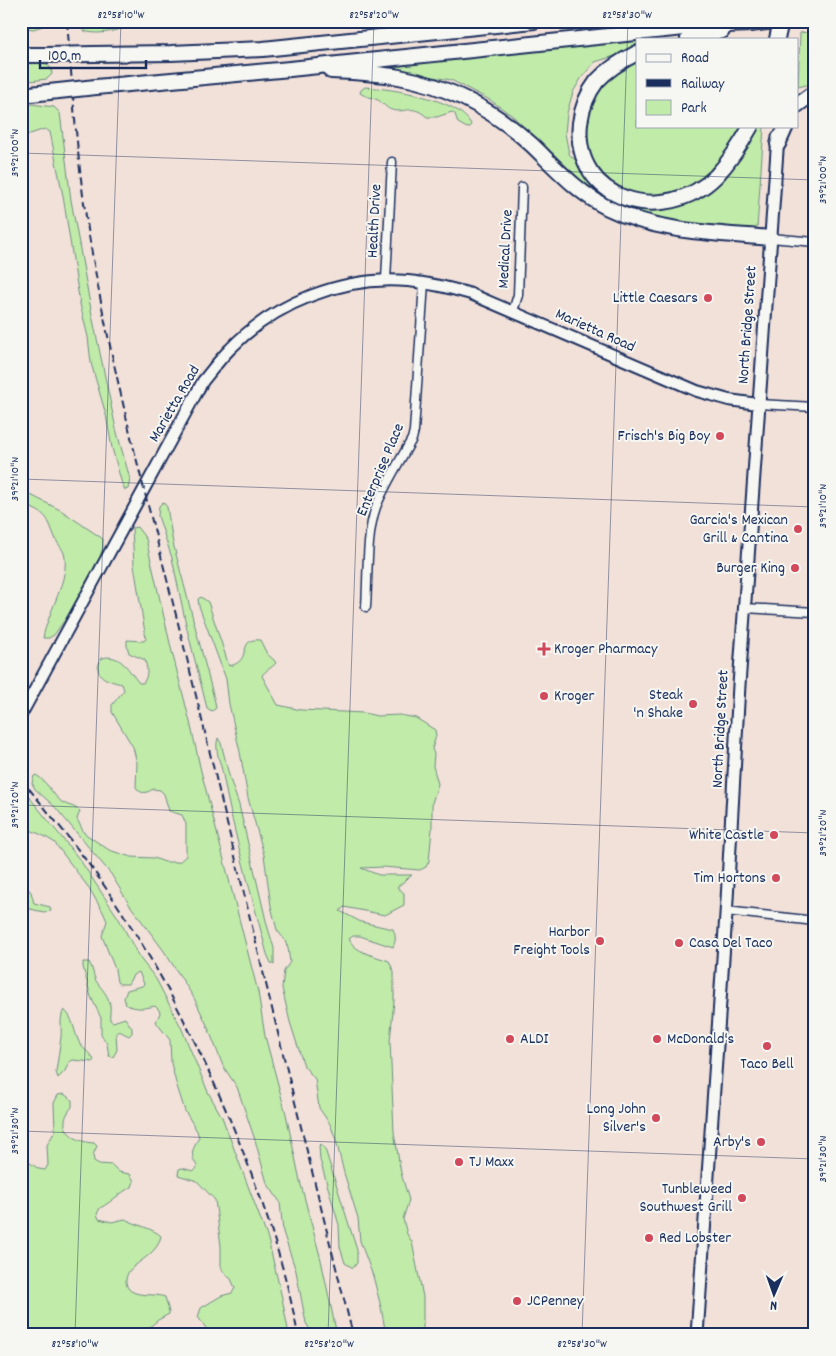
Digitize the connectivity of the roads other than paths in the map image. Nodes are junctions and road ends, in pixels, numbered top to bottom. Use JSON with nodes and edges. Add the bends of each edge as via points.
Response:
{"nodes":[{"id":1,"x":458,"y":21,"type":"edge"},
{"id":2,"x":534,"y":21,"type":"edge"},
{"id":3,"x":776,"y":21,"type":"edge"},
{"id":4,"x":782,"y":21,"type":"edge"},
{"id":5,"x":750,"y":24,"type":"junction"},
{"id":6,"x":400,"y":34,"type":"junction"},
{"id":7,"x":692,"y":38,"type":"edge"},
{"id":8,"x":777,"y":38,"type":"edge"},
{"id":9,"x":782,"y":38,"type":"edge"},
{"id":10,"x":636,"y":54,"type":"edge"},
{"id":11,"x":21,"y":55,"type":"edge"},
{"id":12,"x":290,"y":69,"type":"junction"},
{"id":13,"x":815,"y":92,"type":"edge"},
{"id":14,"x":21,"y":95,"type":"edge"},
{"id":15,"x":798,"y":104,"type":"edge"},
{"id":16,"x":750,"y":128,"type":"edge"},
{"id":17,"x":778,"y":128,"type":"edge"},
{"id":18,"x":785,"y":128,"type":"edge"},
{"id":19,"x":778,"y":144,"type":"junction"},
{"id":20,"x":392,"y":162,"type":"dead end"},
{"id":21,"x":522,"y":187,"type":"dead end"},
{"id":22,"x":771,"y":238,"type":"junction"},
{"id":23,"x":815,"y":242,"type":"edge"},
{"id":24,"x":386,"y":280,"type":"junction"},
{"id":25,"x":424,"y":283,"type":"junction"},
{"id":26,"x":513,"y":311,"type":"junction"},
{"id":27,"x":758,"y":404,"type":"junction"},
{"id":28,"x":815,"y":407,"type":"edge"},
{"id":29,"x":366,"y":607,"type":"dead end"},
{"id":30,"x":745,"y":608,"type":"junction"},
{"id":31,"x":815,"y":612,"type":"edge"},
{"id":32,"x":21,"y":715,"type":"edge"},
{"id":33,"x":726,"y":911,"type":"junction"},
{"id":34,"x":815,"y":921,"type":"edge"},
{"id":35,"x":697,"y":1335,"type":"edge"}],
"edges":[{"from":1,"to":6,"type":"highway"},
{"from":2,"to":6,"type":"highway"},
{"from":3,"to":5,"type":"highway"},
{"from":4,"to":8,"type":"highway"},
{"from":4,"to":9,"type":"main road"},
{"from":5,"to":7,"type":"highway"},
{"from":5,"to":12,"type":"highway","via":[[703,26]]},
{"from":6,"to":11,"type":"highway","bridge":true,"via":[[263,48]]},
{"from":10,"to":16,"type":"highway","via":[[611,68],[598,81],[581,114],[580,147],[586,164],[606,189],[633,201],[650,204],[687,196],[715,177]]},
{"from":12,"to":14,"type":"highway","bridge":true},
{"from":12,"to":22,"type":"highway","via":[[390,75],[451,92],[500,119],[584,194],[606,207],[637,221],[664,228]]},
{"from":13,"to":15,"type":"highway"},
{"from":17,"to":19,"type":"main road","name":"North Bridge Street"},
{"from":18,"to":19,"type":"highway"},
{"from":19,"to":22,"type":"main road","name":"North Bridge Street"},
{"from":20,"to":24,"type":"street","name":"Health Drive"},
{"from":21,"to":26,"type":"street","name":"Medical Drive","via":[[518,295]]},
{"from":22,"to":23,"type":"street"},
{"from":22,"to":27,"type":"main road","name":"North Bridge Street"},
{"from":24,"to":25,"type":"street","name":"Marietta Road"},
{"from":24,"to":32,"type":"street","name":"Marietta Road","via":[[340,286],[304,298],[249,332],[214,367],[203,381]]},
{"from":25,"to":26,"type":"street","name":"Marietta Road","via":[[472,294]]},
{"from":25,"to":29,"type":"street","name":"Enterprise Place","via":[[414,430],[374,517]]},
{"from":26,"to":27,"type":"street","name":"Marietta Road","via":[[697,391]]},
{"from":27,"to":28,"type":"street"},
{"from":27,"to":30,"type":"main road","name":"North Bridge Street"},
{"from":30,"to":31,"type":"street"},
{"from":30,"to":33,"type":"main road","name":"North Bridge Street"},
{"from":33,"to":34,"type":"street"},
{"from":33,"to":35,"type":"main road","name":"North Bridge Street"}]}
